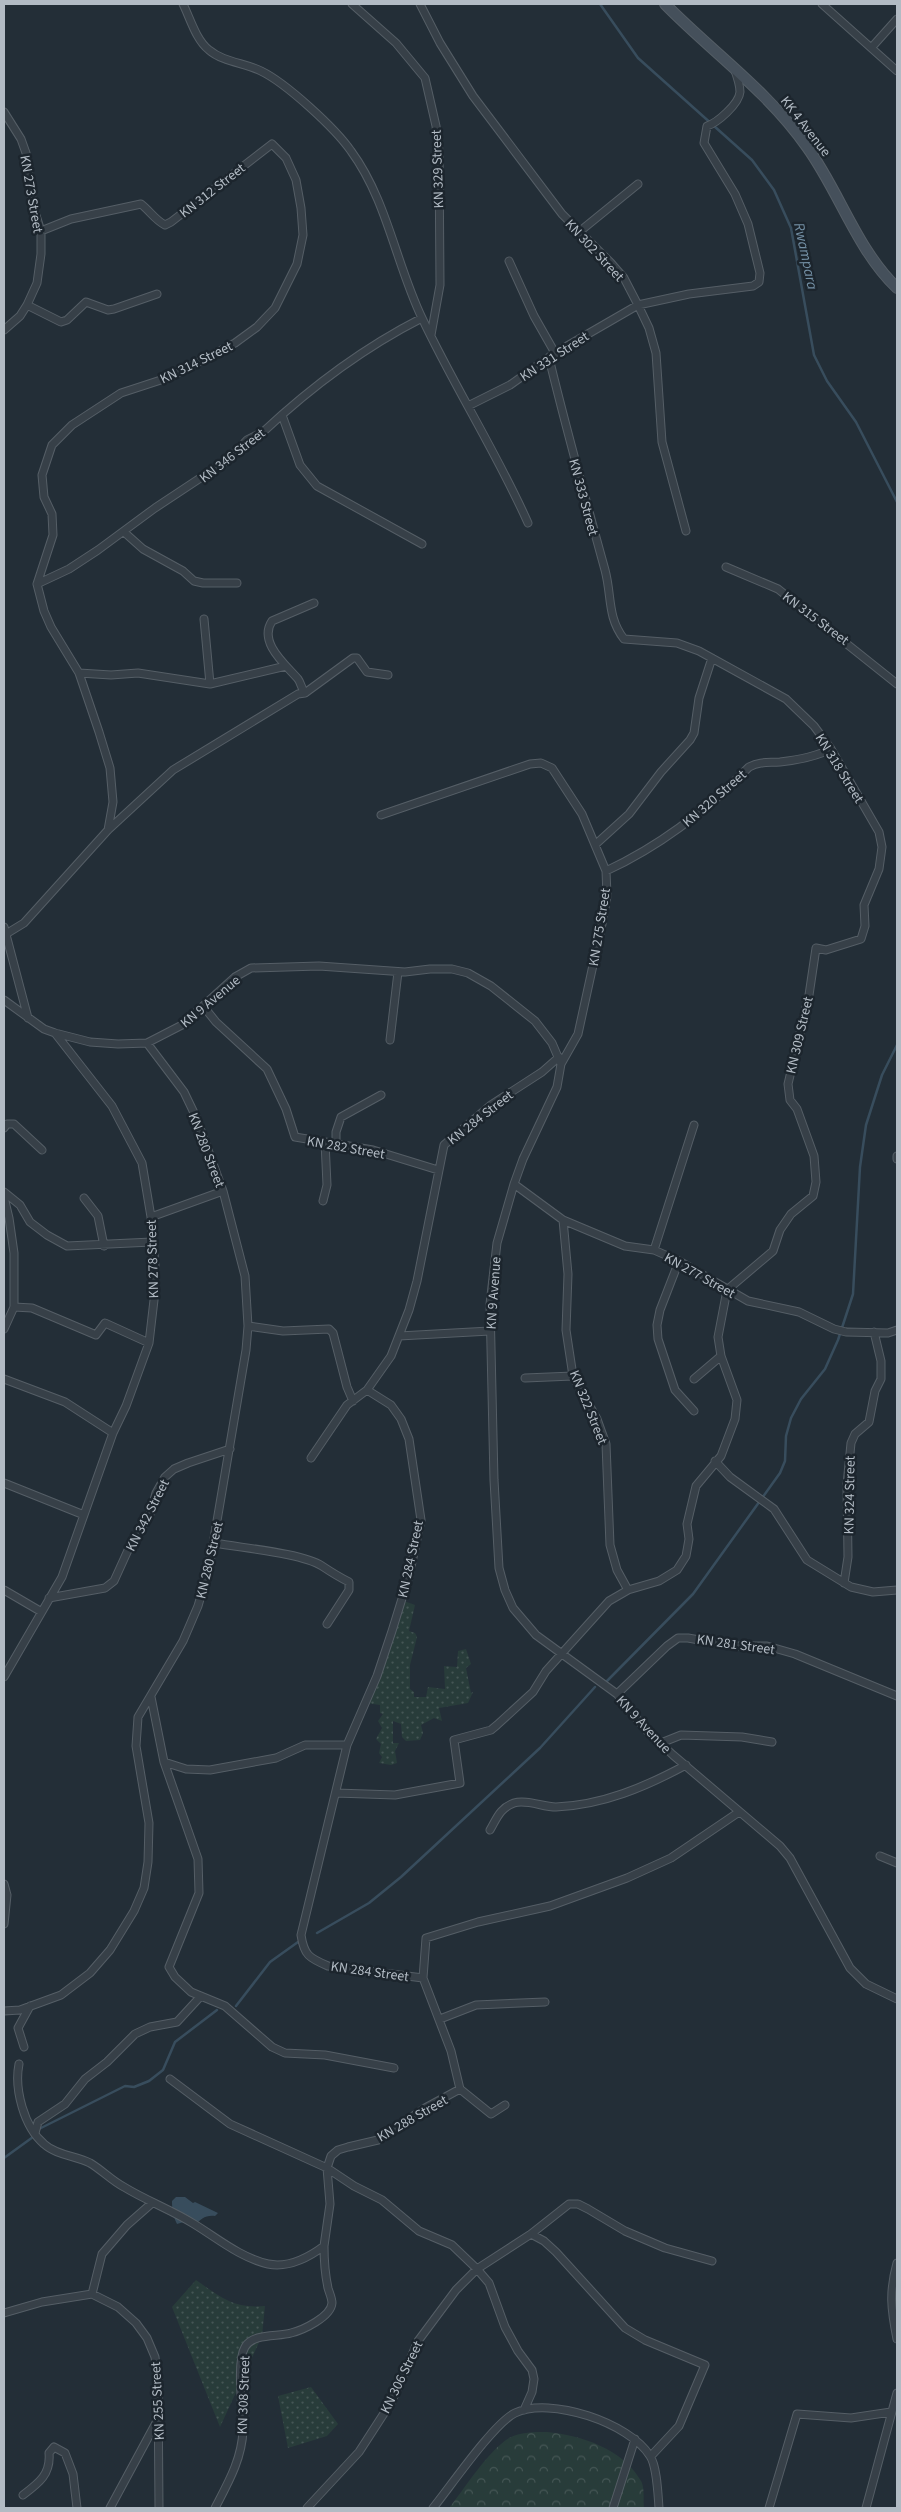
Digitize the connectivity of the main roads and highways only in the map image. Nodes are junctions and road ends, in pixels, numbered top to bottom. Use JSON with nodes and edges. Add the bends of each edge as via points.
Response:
{"nodes":[{"id":1,"x":665,"y":4,"type":"edge"},
{"id":2,"x":897,"y":288,"type":"edge"}],
"edges":[{"from":1,"to":2,"type":"main road","name":"KK 4 Avenue","via":[[783,115],[808,148],[877,265]]}]}
